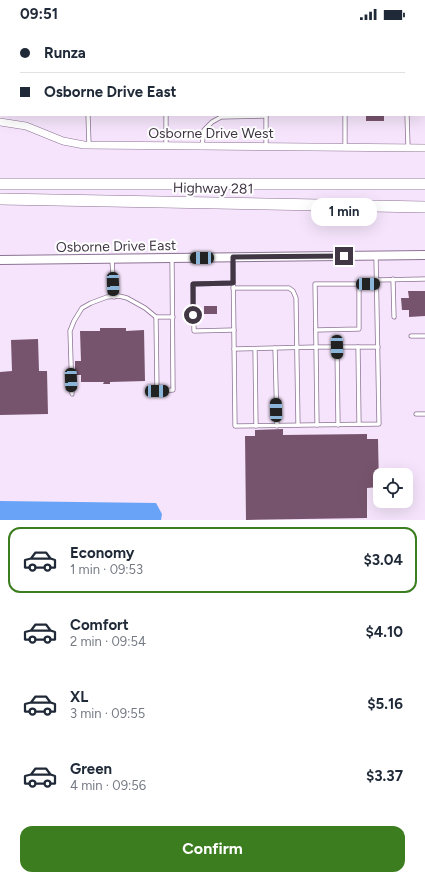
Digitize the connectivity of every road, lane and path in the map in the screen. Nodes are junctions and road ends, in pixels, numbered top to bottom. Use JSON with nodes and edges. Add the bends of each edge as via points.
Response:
{"nodes":[{"id":1,"x":88,"y":116,"type":"edge"},
{"id":2,"x":166,"y":116,"type":"edge"},
{"id":3,"x":244,"y":116,"type":"edge"},
{"id":4,"x":266,"y":116,"type":"edge"},
{"id":5,"x":345,"y":116,"type":"edge"},
{"id":6,"x":407,"y":116,"type":"edge"},
{"id":7,"x":0,"y":122,"type":"edge"},
{"id":8,"x":89,"y":145,"type":"junction"},
{"id":9,"x":166,"y":146,"type":"junction"},
{"id":10,"x":202,"y":146,"type":"junction"},
{"id":11,"x":266,"y":146,"type":"junction"},
{"id":12,"x":344,"y":147,"type":"junction"},
{"id":13,"x":408,"y":147,"type":"junction"},
{"id":14,"x":425,"y":148,"type":"edge"},
{"id":15,"x":0,"y":184,"type":"edge"},
{"id":16,"x":425,"y":184,"type":"edge"},
{"id":17,"x":0,"y":199,"type":"edge"},
{"id":18,"x":425,"y":207,"type":"edge"},
{"id":19,"x":376,"y":255,"type":"junction"},
{"id":20,"x":425,"y":255,"type":"edge"},
{"id":21,"x":233,"y":257,"type":"junction"},
{"id":22,"x":172,"y":258,"type":"junction"},
{"id":23,"x":112,"y":259,"type":"junction"},
{"id":24,"x":0,"y":260,"type":"edge"},
{"id":25,"x":393,"y":279,"type":"junction"},
{"id":26,"x":425,"y":279,"type":"edge"},
{"id":27,"x":377,"y":282,"type":"junction"},
{"id":28,"x":233,"y":283,"type":"junction"},
{"id":29,"x":358,"y":284,"type":"junction"},
{"id":30,"x":233,"y":288,"type":"junction"},
{"id":31,"x":114,"y":297,"type":"junction"},
{"id":32,"x":156,"y":317,"type":"junction"},
{"id":33,"x":394,"y":317,"type":"dead end"},
{"id":34,"x":173,"y":318,"type":"junction"},
{"id":35,"x":234,"y":330,"type":"junction"},
{"id":36,"x":316,"y":330,"type":"junction"},
{"id":37,"x":411,"y":336,"type":"dead end"},
{"id":38,"x":425,"y":336,"type":"edge"},
{"id":39,"x":316,"y":347,"type":"junction"},
{"id":40,"x":337,"y":347,"type":"junction"},
{"id":41,"x":358,"y":347,"type":"junction"},
{"id":42,"x":378,"y":347,"type":"junction"},
{"id":43,"x":275,"y":348,"type":"junction"},
{"id":44,"x":296,"y":348,"type":"junction"},
{"id":45,"x":234,"y":349,"type":"junction"},
{"id":46,"x":255,"y":349,"type":"junction"},
{"id":47,"x":72,"y":394,"type":"dead end"},
{"id":48,"x":416,"y":414,"type":"dead end"},
{"id":49,"x":425,"y":414,"type":"edge"},
{"id":50,"x":359,"y":424,"type":"junction"},
{"id":51,"x":298,"y":425,"type":"junction"},
{"id":52,"x":317,"y":425,"type":"junction"},
{"id":53,"x":338,"y":425,"type":"junction"},
{"id":54,"x":256,"y":426,"type":"junction"},
{"id":55,"x":277,"y":426,"type":"junction"}],
"edges":[{"from":1,"to":8,"type":"lane"},
{"from":2,"to":9,"type":"lane"},
{"from":3,"to":10,"type":"lane","via":[[221,117],[212,122],[204,130]]},
{"from":4,"to":11,"type":"lane"},
{"from":5,"to":12,"type":"lane"},
{"from":6,"to":13,"type":"lane"},
{"from":7,"to":8,"type":"street","name":"Osborne Drive West","via":[[26,126],[63,141]]},
{"from":8,"to":9,"type":"street","name":"Osborne Drive West"},
{"from":9,"to":10,"type":"street","name":"Osborne Drive West"},
{"from":10,"to":11,"type":"street","name":"Osborne Drive West"},
{"from":11,"to":12,"type":"street","name":"Osborne Drive West"},
{"from":12,"to":13,"type":"street","name":"Osborne Drive West"},
{"from":13,"to":14,"type":"street","name":"Osborne Drive West"},
{"from":15,"to":16,"type":"highway","name":"Highway 281"},
{"from":17,"to":18,"type":"highway","name":"Highway 281"},
{"from":19,"to":20,"type":"street","name":"Osborne Drive East"},
{"from":19,"to":21,"type":"street","name":"Osborne Drive East"},
{"from":19,"to":27,"type":"lane"},
{"from":21,"to":22,"type":"street","name":"Osborne Drive East"},
{"from":21,"to":28,"type":"lane"},
{"from":22,"to":23,"type":"street","name":"Osborne Drive East"},
{"from":22,"to":34,"type":"lane"},
{"from":23,"to":24,"type":"street","name":"Osborne Drive East"},
{"from":23,"to":31,"type":"lane"},
{"from":25,"to":26,"type":"lane"},
{"from":25,"to":27,"type":"lane"},
{"from":25,"to":33,"type":"lane"},
{"from":27,"to":29,"type":"lane"},
{"from":27,"to":42,"type":"lane"},
{"from":28,"to":30,"type":"lane"},
{"from":28,"to":35,"type":"lane","via":[[193,284],[194,331]]},
{"from":29,"to":36,"type":"lane","via":[[359,329]]},
{"from":29,"to":36,"type":"lane","via":[[315,284]]},
{"from":30,"to":35,"type":"lane"},
{"from":30,"to":44,"type":"lane","via":[[289,288],[293,291],[296,298]]},
{"from":31,"to":32,"type":"lane","via":[[127,298]]},
{"from":31,"to":47,"type":"lane","via":[[107,297],[82,308],[74,321],[70,331]]},
{"from":32,"to":34,"type":"lane"},
{"from":32,"to":34,"type":"lane","via":[[157,391],[173,390]]},
{"from":35,"to":45,"type":"lane"},
{"from":36,"to":39,"type":"lane"},
{"from":37,"to":38,"type":"lane"},
{"from":39,"to":40,"type":"lane"},
{"from":39,"to":44,"type":"lane"},
{"from":39,"to":52,"type":"lane"},
{"from":40,"to":41,"type":"lane"},
{"from":40,"to":53,"type":"lane"},
{"from":41,"to":42,"type":"lane"},
{"from":41,"to":50,"type":"lane"},
{"from":42,"to":50,"type":"lane","via":[[379,424]]},
{"from":43,"to":44,"type":"lane"},
{"from":43,"to":46,"type":"lane"},
{"from":43,"to":55,"type":"lane"},
{"from":44,"to":51,"type":"lane"},
{"from":45,"to":46,"type":"lane"},
{"from":45,"to":54,"type":"lane","via":[[235,426]]},
{"from":46,"to":54,"type":"lane"},
{"from":48,"to":49,"type":"lane"},
{"from":50,"to":53,"type":"lane"},
{"from":51,"to":52,"type":"lane"},
{"from":51,"to":55,"type":"lane"},
{"from":52,"to":53,"type":"lane"},
{"from":54,"to":55,"type":"lane"}]}
